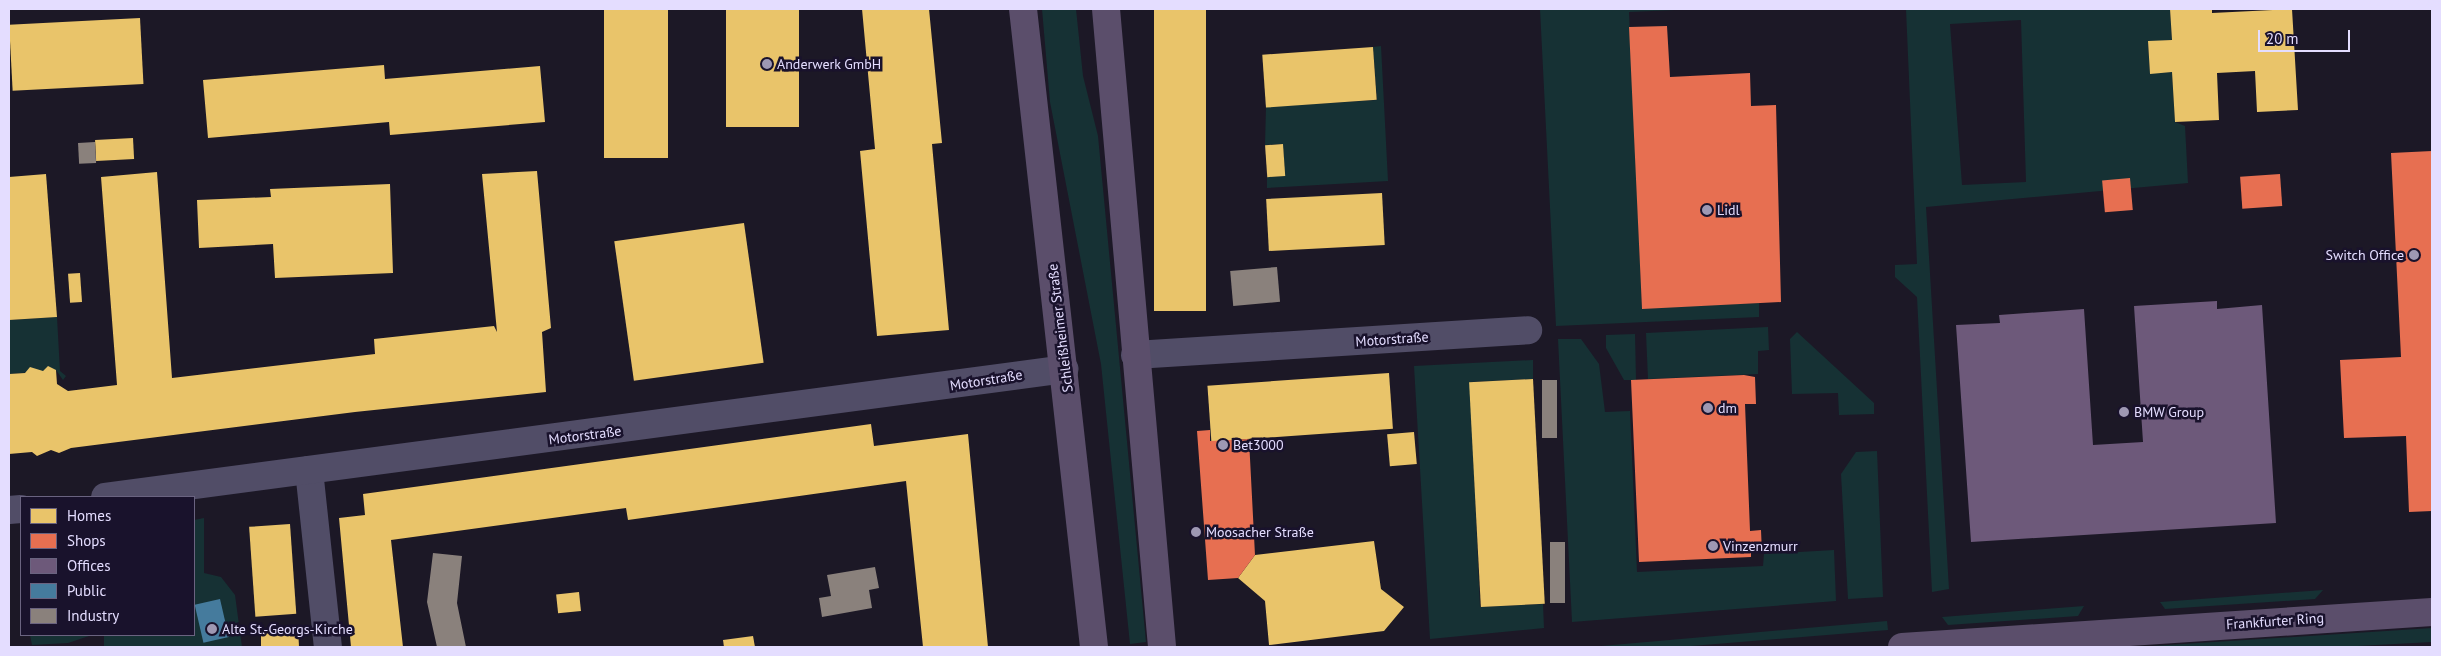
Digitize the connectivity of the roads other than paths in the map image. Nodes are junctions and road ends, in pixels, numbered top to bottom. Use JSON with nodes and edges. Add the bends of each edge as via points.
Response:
{"nodes":[{"id":1,"x":1023,"y":9,"type":"edge"},
{"id":2,"x":1106,"y":9,"type":"edge"},
{"id":3,"x":1528,"y":330,"type":"dead end"},
{"id":4,"x":1135,"y":355,"type":"junction"},
{"id":5,"x":1065,"y":369,"type":"junction"},
{"id":6,"x":309,"y":470,"type":"junction"},
{"id":7,"x":113,"y":496,"type":"edge"},
{"id":8,"x":2432,"y":612,"type":"edge"},
{"id":9,"x":2119,"y":640,"type":"edge"},
{"id":10,"x":328,"y":647,"type":"edge"},
{"id":11,"x":1094,"y":647,"type":"edge"},
{"id":12,"x":1162,"y":647,"type":"edge"},
{"id":13,"x":1902,"y":647,"type":"edge"}],
"edges":[{"from":1,"to":5,"type":"main road","name":"Schleißheimer Straße"},
{"from":2,"to":4,"type":"main road"},
{"from":3,"to":4,"type":"street","name":"Motorstraße"},
{"from":4,"to":12,"type":"main road"},
{"from":5,"to":6,"type":"street","name":"Motorstraße"},
{"from":5,"to":11,"type":"main road","name":"Schleißheimer Straße"},
{"from":6,"to":7,"type":"street","name":"Motorstraße"},
{"from":6,"to":10,"type":"street"},
{"from":8,"to":9,"type":"main road","name":"Frankfurter Ring"},
{"from":9,"to":13,"type":"main road","name":"Frankfurter Ring"}]}
